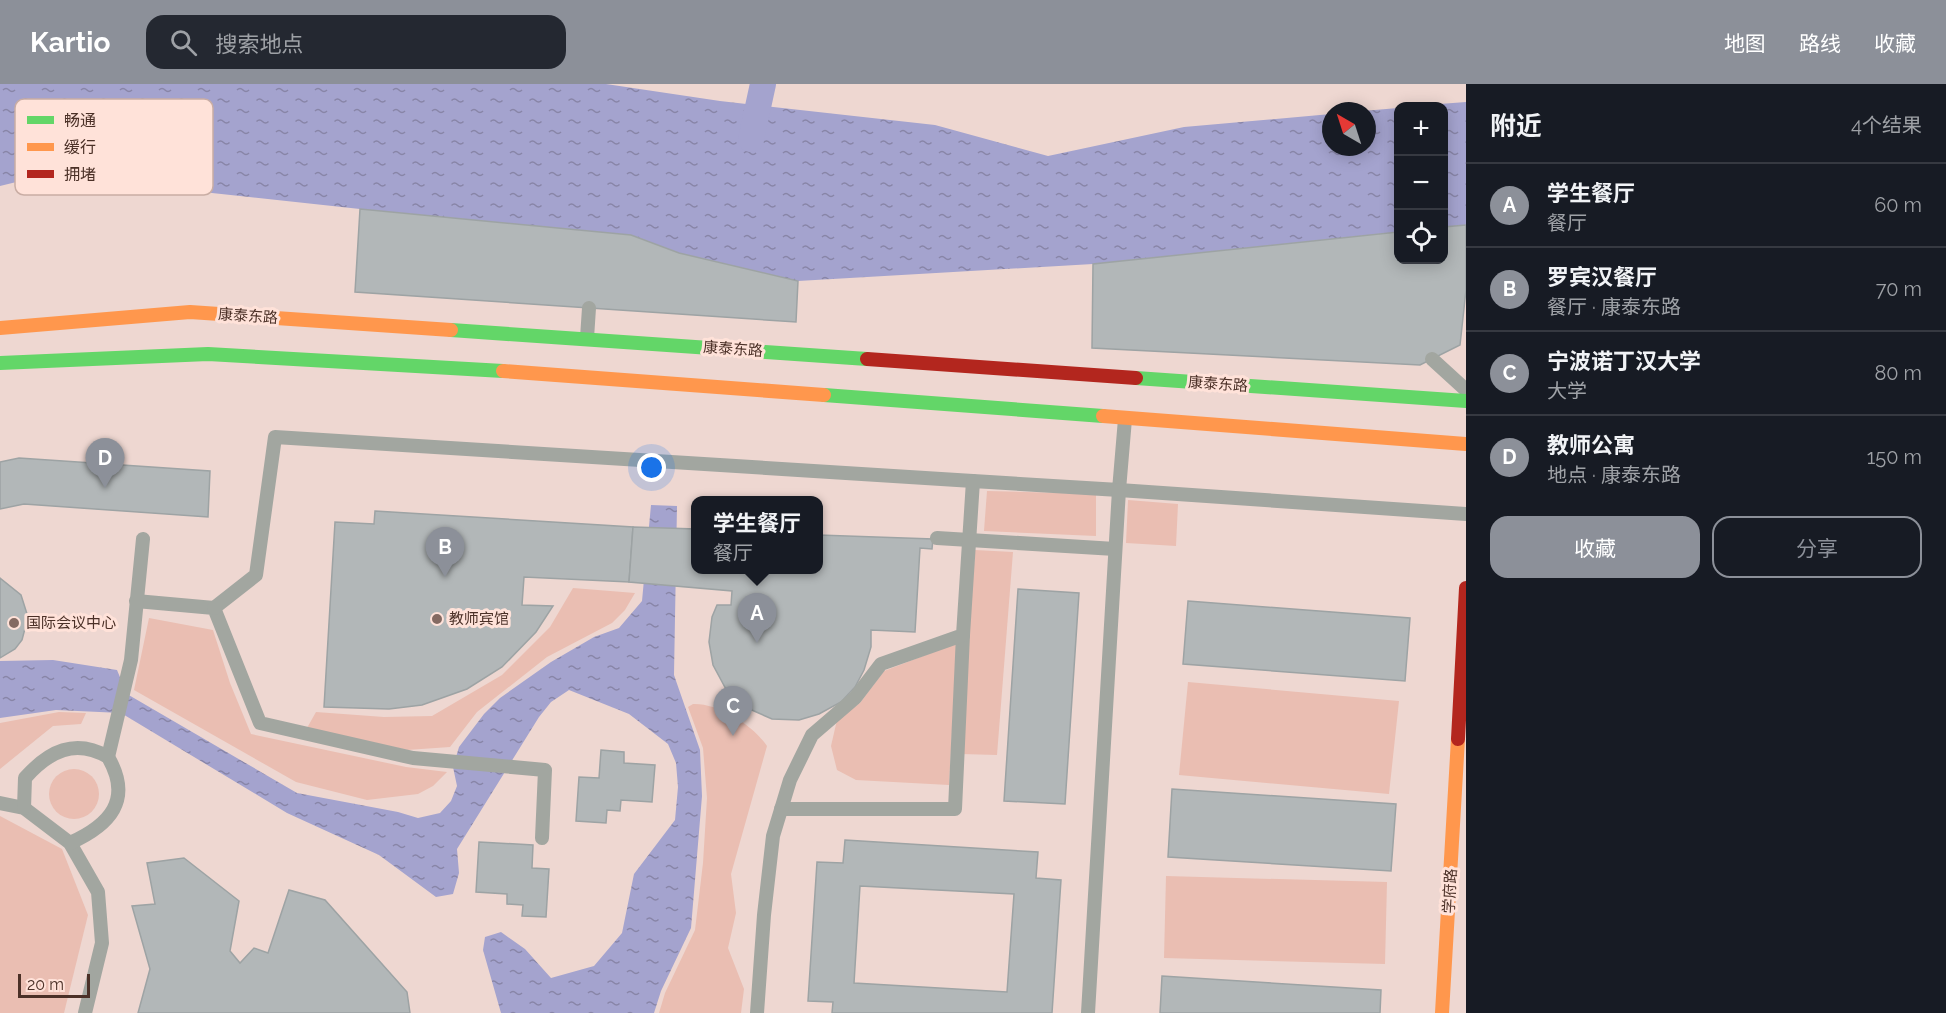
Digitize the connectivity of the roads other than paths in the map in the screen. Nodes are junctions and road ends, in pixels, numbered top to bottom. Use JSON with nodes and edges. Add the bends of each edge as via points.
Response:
{"nodes":[{"id":1,"x":589,"y":308,"type":"dead end"},
{"id":2,"x":0,"y":328,"type":"edge"},
{"id":3,"x":586,"y":338,"type":"junction"},
{"id":4,"x":1432,"y":359,"type":"dead end"},
{"id":5,"x":0,"y":363,"type":"edge"},
{"id":6,"x":1466,"y":390,"type":"edge"},
{"id":7,"x":1466,"y":401,"type":"edge"},
{"id":8,"x":1125,"y":418,"type":"junction"},
{"id":9,"x":1466,"y":444,"type":"edge"},
{"id":10,"x":973,"y":481,"type":"junction"},
{"id":11,"x":1119,"y":490,"type":"junction"},
{"id":12,"x":1466,"y":514,"type":"edge"},
{"id":13,"x":937,"y":538,"type":"dead end"},
{"id":14,"x":142,"y":539,"type":"dead end"},
{"id":15,"x":969,"y":540,"type":"junction"},
{"id":16,"x":1115,"y":549,"type":"junction"},
{"id":17,"x":1466,"y":588,"type":"edge"},
{"id":18,"x":136,"y":601,"type":"junction"},
{"id":19,"x":214,"y":608,"type":"junction"},
{"id":20,"x":963,"y":635,"type":"junction"},
{"id":21,"x":108,"y":757,"type":"junction"},
{"id":22,"x":0,"y":803,"type":"edge"},
{"id":23,"x":24,"y":808,"type":"junction"},
{"id":24,"x":781,"y":808,"type":"junction"},
{"id":25,"x":542,"y":838,"type":"dead end"},
{"id":26,"x":70,"y":843,"type":"junction"},
{"id":27,"x":85,"y":1013,"type":"edge"},
{"id":28,"x":757,"y":1013,"type":"edge"},
{"id":29,"x":1088,"y":1013,"type":"edge"},
{"id":30,"x":1442,"y":1013,"type":"edge"}],
"edges":[{"from":1,"to":3,"type":"lane"},
{"from":2,"to":3,"type":"street","name":"康泰东路","via":[[190,312]]},
{"from":3,"to":7,"type":"street","name":"康泰东路"},
{"from":4,"to":6,"type":"lane"},
{"from":5,"to":8,"type":"street","via":[[208,354],[464,368]]},
{"from":8,"to":9,"type":"street"},
{"from":8,"to":11,"type":"lane"},
{"from":10,"to":11,"type":"lane"},
{"from":10,"to":15,"type":"lane"},
{"from":10,"to":19,"type":"lane","via":[[275,437],[256,575]]},
{"from":11,"to":12,"type":"lane"},
{"from":11,"to":16,"type":"lane"},
{"from":13,"to":15,"type":"lane"},
{"from":14,"to":18,"type":"lane"},
{"from":15,"to":16,"type":"lane"},
{"from":15,"to":20,"type":"lane"},
{"from":16,"to":29,"type":"lane"},
{"from":17,"to":30,"type":"street","name":"学府路"},
{"from":18,"to":19,"type":"lane"},
{"from":18,"to":21,"type":"lane","via":[[130,660]]},
{"from":19,"to":25,"type":"lane","via":[[260,723],[413,758],[545,770]]},
{"from":20,"to":24,"type":"lane","via":[[880,664],[855,698],[812,735]]},
{"from":20,"to":24,"type":"lane","via":[[955,809]]},
{"from":21,"to":23,"type":"lane","via":[[87,748],[50,755],[25,778]]},
{"from":21,"to":26,"type":"lane","via":[[119,786],[116,809],[104,825]]},
{"from":22,"to":23,"type":"lane"},
{"from":23,"to":26,"type":"lane"},
{"from":24,"to":28,"type":"lane","via":[[773,836]]},
{"from":26,"to":27,"type":"lane","via":[[98,892],[102,943]]}]}
